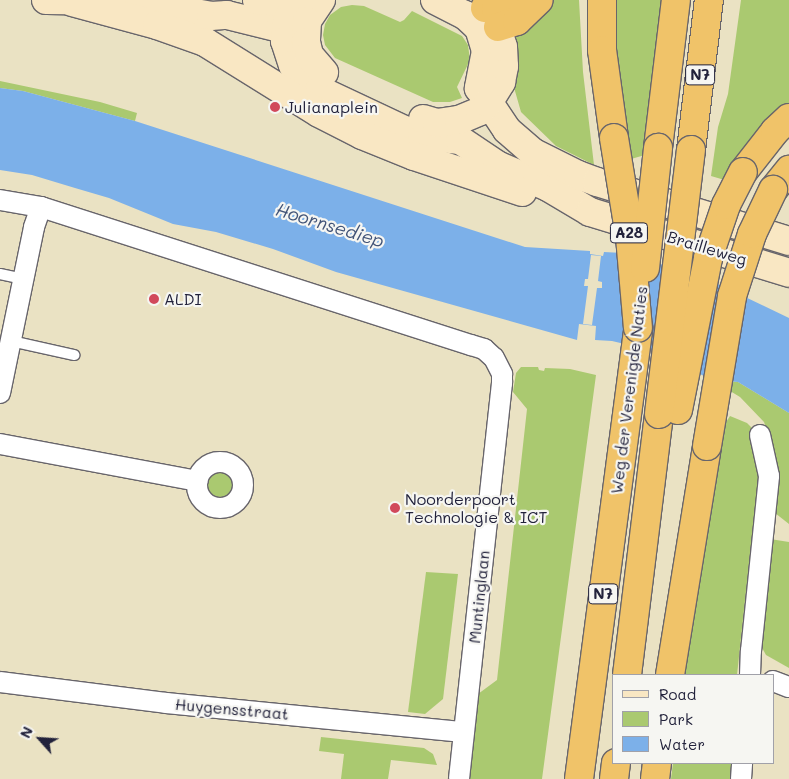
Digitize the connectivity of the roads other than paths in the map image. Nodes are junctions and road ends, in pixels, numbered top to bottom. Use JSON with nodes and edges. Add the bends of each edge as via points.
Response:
{"nodes":[{"id":1,"x":257,"y":0,"type":"edge"},
{"id":2,"x":435,"y":0,"type":"edge"},
{"id":3,"x":516,"y":0,"type":"edge"},
{"id":4,"x":539,"y":0,"type":"edge"},
{"id":5,"x":602,"y":0,"type":"edge"},
{"id":6,"x":676,"y":0,"type":"edge"},
{"id":7,"x":709,"y":0,"type":"edge"},
{"id":8,"x":59,"y":1,"type":"edge"},
{"id":9,"x":304,"y":1,"type":"edge"},
{"id":10,"x":484,"y":16,"type":"edge"},
{"id":11,"x":293,"y":42,"type":"junction"},
{"id":12,"x":495,"y":93,"type":"junction"},
{"id":13,"x":789,"y":118,"type":"edge"},
{"id":14,"x":457,"y":130,"type":"junction"},
{"id":15,"x":781,"y":180,"type":"edge"},
{"id":16,"x":0,"y":200,"type":"edge"},
{"id":17,"x":41,"y":207,"type":"junction"},
{"id":18,"x":590,"y":212,"type":"junction"},
{"id":19,"x":789,"y":241,"type":"edge"},
{"id":20,"x":789,"y":273,"type":"edge"},
{"id":21,"x":0,"y":274,"type":"edge"},
{"id":22,"x":23,"y":279,"type":"junction"},
{"id":23,"x":638,"y":328,"type":"junction"},
{"id":24,"x":10,"y":342,"type":"junction"},
{"id":25,"x":74,"y":355,"type":"dead end"},
{"id":26,"x":0,"y":393,"type":"edge"},
{"id":27,"x":668,"y":416,"type":"junction"},
{"id":28,"x":760,"y":434,"type":"dead end"},
{"id":29,"x":0,"y":444,"type":"edge"},
{"id":30,"x":198,"y":482,"type":"dead end"},
{"id":31,"x":627,"y":674,"type":"edge"},
{"id":32,"x":670,"y":674,"type":"edge"},
{"id":33,"x":752,"y":674,"type":"edge"},
{"id":34,"x":774,"y":681,"type":"edge"},
{"id":35,"x":0,"y":682,"type":"edge"},
{"id":36,"x":789,"y":687,"type":"edge"},
{"id":37,"x":464,"y":732,"type":"junction"},
{"id":38,"x":616,"y":764,"type":"edge"},
{"id":39,"x":657,"y":764,"type":"edge"},
{"id":40,"x":742,"y":764,"type":"edge"},
{"id":41,"x":458,"y":779,"type":"edge"},
{"id":42,"x":579,"y":779,"type":"edge"},
{"id":43,"x":614,"y":779,"type":"edge"},
{"id":44,"x":655,"y":779,"type":"edge"},
{"id":45,"x":741,"y":779,"type":"edge"}],
"edges":[{"from":1,"to":9,"type":"main road"},
{"from":2,"to":10,"type":"main road","via":[[465,15]]},
{"from":3,"to":10,"type":"highway"},
{"from":4,"to":10,"type":"highway","via":[[517,21]]},
{"from":5,"to":23,"type":"highway","number":"A28","bridge":true,"via":[[602,50],[630,237]]},
{"from":6,"to":23,"type":"highway","name":"Weg der Verenigde Naties","number":"N7","bridge":true},
{"from":7,"to":27,"type":"highway","name":"Weg der Verenigde Naties","number":"N7","bridge":true,"via":[[691,150]]},
{"from":8,"to":11,"type":"main road","via":[[128,1],[210,16],[228,15]]},
{"from":8,"to":18,"type":"main road","via":[[156,25],[205,42],[319,113],[362,134],[509,189]]},
{"from":9,"to":11,"type":"main road","via":[[287,21]]},
{"from":10,"to":12,"type":"main road","via":[[503,47]]},
{"from":11,"to":14,"type":"main road","via":[[293,65],[319,90],[422,136]]},
{"from":12,"to":14,"type":"main road"},
{"from":12,"to":19,"type":"main road","name":"Brailleweg","via":[[507,130],[532,152],[597,182]]},
{"from":13,"to":27,"type":"highway","number":"N7","bridge":true,"via":[[743,172],[726,205],[708,258],[681,386]]},
{"from":14,"to":18,"type":"main road","name":"Brailleweg","via":[[497,165],[548,187]]},
{"from":15,"to":32,"type":"highway","bridge":true,"via":[[752,234],[732,296]]},
{"from":16,"to":17,"type":"street"},
{"from":17,"to":22,"type":"street"},
{"from":17,"to":37,"type":"street","name":"Muntinglaan","via":[[472,344],[494,358],[502,374],[502,383]]},
{"from":18,"to":20,"type":"main road","name":"Brailleweg"},
{"from":21,"to":22,"type":"lane"},
{"from":22,"to":24,"type":"street"},
{"from":23,"to":42,"type":"highway","name":"Weg der Verenigde Naties","number":"N7"},
{"from":24,"to":25,"type":"lane"},
{"from":24,"to":26,"type":"street"},
{"from":27,"to":31,"type":"highway","name":"Weg der Verenigde Naties","number":"N7","via":[[655,454]]},
{"from":28,"to":33,"type":"street","via":[[769,476],[751,651]]},
{"from":29,"to":30,"type":"street"},
{"from":34,"to":36,"type":"street"},
{"from":35,"to":37,"type":"street","name":"Huygensstraat","via":[[166,703]]},
{"from":37,"to":41,"type":"street","name":"Muntinglaan"},
{"from":38,"to":43,"type":"highway"},
{"from":39,"to":44,"type":"highway"},
{"from":40,"to":45,"type":"street"}]}
